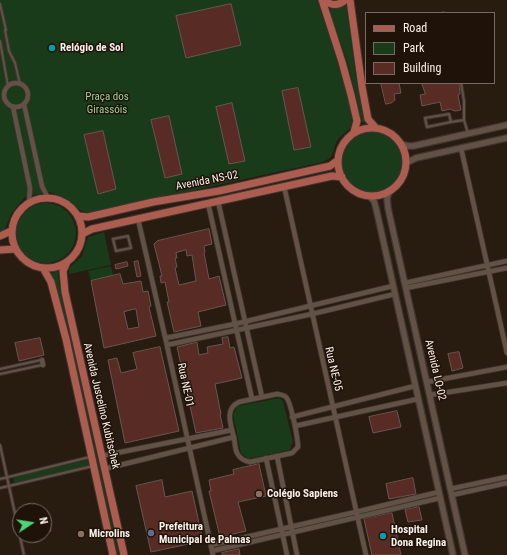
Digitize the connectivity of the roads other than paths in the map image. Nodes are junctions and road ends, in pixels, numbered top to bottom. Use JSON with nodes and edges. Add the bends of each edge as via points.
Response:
{"nodes":[{"id":1,"x":322,"y":0,"type":"edge"},
{"id":2,"x":345,"y":0,"type":"edge"},
{"id":3,"x":350,"y":0,"type":"edge"},
{"id":4,"x":0,"y":4,"type":"edge"},
{"id":5,"x":0,"y":41,"type":"edge"},
{"id":6,"x":20,"y":84,"type":"junction"},
{"id":7,"x":461,"y":84,"type":"edge"},
{"id":8,"x":8,"y":86,"type":"junction"},
{"id":9,"x":24,"y":104,"type":"junction"},
{"id":10,"x":13,"y":107,"type":"junction"},
{"id":11,"x":464,"y":120,"type":"junction"},
{"id":12,"x":451,"y":122,"type":"junction"},
{"id":13,"x":507,"y":125,"type":"edge"},
{"id":14,"x":375,"y":128,"type":"junction"},
{"id":15,"x":354,"y":132,"type":"junction"},
{"id":16,"x":469,"y":134,"type":"junction"},
{"id":17,"x":507,"y":138,"type":"edge"},
{"id":18,"x":401,"y":144,"type":"junction"},
{"id":19,"x":461,"y":148,"type":"junction"},
{"id":20,"x":338,"y":160,"type":"junction"},
{"id":21,"x":406,"y":163,"type":"junction"},
{"id":22,"x":342,"y":177,"type":"junction"},
{"id":23,"x":284,"y":186,"type":"junction"},
{"id":24,"x":390,"y":190,"type":"junction"},
{"id":25,"x":369,"y":196,"type":"junction"},
{"id":26,"x":48,"y":198,"type":"junction"},
{"id":27,"x":218,"y":201,"type":"junction"},
{"id":28,"x":29,"y":202,"type":"junction"},
{"id":29,"x":208,"y":203,"type":"junction"},
{"id":30,"x":78,"y":216,"type":"junction"},
{"id":31,"x":138,"y":219,"type":"junction"},
{"id":32,"x":11,"y":231,"type":"junction"},
{"id":33,"x":82,"y":234,"type":"junction"},
{"id":34,"x":0,"y":236,"type":"edge"},
{"id":35,"x":131,"y":248,"type":"joint"},
{"id":36,"x":15,"y":249,"type":"junction"},
{"id":37,"x":0,"y":250,"type":"edge"},
{"id":38,"x":507,"y":260,"type":"edge"},
{"id":39,"x":67,"y":262,"type":"junction"},
{"id":40,"x":488,"y":265,"type":"junction"},
{"id":41,"x":44,"y":268,"type":"junction"},
{"id":42,"x":507,"y":268,"type":"edge"},
{"id":43,"x":489,"y":272,"type":"junction"},
{"id":44,"x":405,"y":285,"type":"junction"},
{"id":45,"x":393,"y":286,"type":"junction"},
{"id":46,"x":395,"y":294,"type":"junction"},
{"id":47,"x":310,"y":306,"type":"junction"},
{"id":48,"x":312,"y":314,"type":"junction"},
{"id":49,"x":245,"y":322,"type":"junction"},
{"id":50,"x":235,"y":324,"type":"junction"},
{"id":51,"x":246,"y":329,"type":"junction"},
{"id":52,"x":236,"y":330,"type":"junction"},
{"id":53,"x":166,"y":338,"type":"junction"},
{"id":54,"x":167,"y":345,"type":"junction"},
{"id":55,"x":507,"y":353,"type":"edge"},
{"id":56,"x":42,"y":360,"type":"joint"},
{"id":57,"x":43,"y":365,"type":"joint"},
{"id":58,"x":507,"y":367,"type":"edge"},
{"id":59,"x":0,"y":369,"type":"edge"},
{"id":60,"x":0,"y":374,"type":"edge"},
{"id":61,"x":427,"y":382,"type":"junction"},
{"id":62,"x":507,"y":383,"type":"edge"},
{"id":63,"x":415,"y":386,"type":"junction"},
{"id":64,"x":430,"y":395,"type":"junction"},
{"id":65,"x":262,"y":397,"type":"junction"},
{"id":66,"x":252,"y":399,"type":"junction"},
{"id":67,"x":418,"y":399,"type":"junction"},
{"id":68,"x":333,"y":407,"type":"junction"},
{"id":69,"x":335,"y":416,"type":"junction"},
{"id":70,"x":292,"y":417,"type":"junction"},
{"id":71,"x":294,"y":426,"type":"junction"},
{"id":72,"x":232,"y":430,"type":"junction"},
{"id":73,"x":234,"y":437,"type":"junction"},
{"id":74,"x":188,"y":439,"type":"junction"},
{"id":75,"x":0,"y":445,"type":"edge"},
{"id":76,"x":189,"y":448,"type":"junction"},
{"id":77,"x":101,"y":456,"type":"junction"},
{"id":78,"x":277,"y":456,"type":"junction"},
{"id":79,"x":91,"y":457,"type":"junction"},
{"id":80,"x":266,"y":458,"type":"junction"},
{"id":81,"x":94,"y":466,"type":"junction"},
{"id":82,"x":104,"y":469,"type":"junction"},
{"id":83,"x":507,"y":476,"type":"edge"},
{"id":84,"x":7,"y":478,"type":"junction"},
{"id":85,"x":0,"y":479,"type":"edge"},
{"id":86,"x":507,"y":483,"type":"edge"},
{"id":87,"x":9,"y":486,"type":"junction"},
{"id":88,"x":0,"y":488,"type":"edge"},
{"id":89,"x":451,"y":492,"type":"junction"},
{"id":90,"x":439,"y":495,"type":"junction"},
{"id":91,"x":356,"y":512,"type":"junction"},
{"id":92,"x":358,"y":518,"type":"junction"},
{"id":93,"x":291,"y":526,"type":"junction"},
{"id":94,"x":281,"y":529,"type":"junction"},
{"id":95,"x":293,"y":533,"type":"junction"},
{"id":96,"x":282,"y":536,"type":"junction"},
{"id":97,"x":211,"y":545,"type":"junction"},
{"id":98,"x":213,"y":553,"type":"edge"},
{"id":99,"x":24,"y":555,"type":"edge"},
{"id":100,"x":113,"y":555,"type":"edge"},
{"id":101,"x":124,"y":555,"type":"edge"},
{"id":102,"x":287,"y":555,"type":"edge"},
{"id":103,"x":298,"y":555,"type":"edge"},
{"id":104,"x":366,"y":555,"type":"edge"},
{"id":105,"x":453,"y":555,"type":"edge"},
{"id":106,"x":465,"y":555,"type":"edge"}],
"edges":[{"from":1,"to":2,"type":"main road","via":[[334,5]]},
{"from":1,"to":15,"type":"main road","via":[[351,95],[357,121]]},
{"from":3,"to":14,"type":"main road","via":[[368,119]]},
{"from":4,"to":6,"type":"lane","via":[[9,51]]},
{"from":5,"to":8,"type":"lane"},
{"from":6,"to":8,"type":"street"},
{"from":6,"to":9,"type":"street","via":[[28,92]]},
{"from":7,"to":11,"type":"lane"},
{"from":8,"to":10,"type":"street","via":[[4,98]]},
{"from":9,"to":10,"type":"street"},
{"from":9,"to":26,"type":"street","via":[[42,186]]},
{"from":10,"to":28,"type":"street","via":[[30,188]]},
{"from":11,"to":12,"type":"lane"},
{"from":11,"to":16,"type":"lane"},
{"from":12,"to":12,"type":"lane","via":[[449,114],[425,118],[427,127]]},
{"from":13,"to":16,"type":"street"},
{"from":14,"to":15,"type":"main road","via":[[364,128]]},
{"from":14,"to":18,"type":"main road","via":[[390,132]]},
{"from":15,"to":20,"type":"main road","via":[[347,138]]},
{"from":16,"to":18,"type":"street","via":[[411,146]]},
{"from":17,"to":19,"type":"street"},
{"from":18,"to":21,"type":"main road"},
{"from":19,"to":21,"type":"street","via":[[416,158]]},
{"from":19,"to":40,"type":"street"},
{"from":20,"to":22,"type":"main road"},
{"from":20,"to":30,"type":"main road","name":"Avenida NS-02","via":[[330,166],[219,191],[153,202],[88,217]]},
{"from":21,"to":24,"type":"main road","via":[[402,179]]},
{"from":22,"to":23,"type":"main road","name":"Avenida NS-02","via":[[332,176]]},
{"from":22,"to":25,"type":"main road","via":[[353,190]]},
{"from":23,"to":27,"type":"main road","name":"Avenida NS-02"},
{"from":23,"to":47,"type":"street","name":"Rua NE-05"},
{"from":24,"to":25,"type":"main road","via":[[380,195]]},
{"from":24,"to":44,"type":"street","name":"Avenida LO-02","via":[[387,205]]},
{"from":25,"to":45,"type":"street","name":"Avenida LO-02","via":[[376,208]]},
{"from":26,"to":28,"type":"main road","via":[[38,198]]},
{"from":26,"to":30,"type":"main road","via":[[62,202]]},
{"from":27,"to":29,"type":"main road","name":"Avenida NS-02"},
{"from":27,"to":49,"type":"street"},
{"from":28,"to":32,"type":"main road","via":[[17,214]]},
{"from":29,"to":31,"type":"main road","name":"Avenida NS-02"},
{"from":29,"to":50,"type":"street"},
{"from":30,"to":33,"type":"main road"},
{"from":31,"to":33,"type":"main road","name":"Avenida NS-02","via":[[92,229]]},
{"from":31,"to":53,"type":"street","name":"Rua NE-01"},
{"from":32,"to":34,"type":"main road"},
{"from":32,"to":36,"type":"main road"},
{"from":33,"to":39,"type":"main road","via":[[77,250]]},
{"from":35,"to":35,"type":"lane","via":[[128,236],[113,239],[116,251]]},
{"from":36,"to":37,"type":"main road"},
{"from":36,"to":41,"type":"main road","via":[[30,264]]},
{"from":38,"to":40,"type":"street"},
{"from":39,"to":41,"type":"main road"},
{"from":39,"to":77,"type":"main road","name":"Avenida Juscelino Kubitschek","via":[[63,271],[65,292]]},
{"from":40,"to":43,"type":"street"},
{"from":40,"to":44,"type":"street"},
{"from":41,"to":79,"type":"main road","via":[[51,282],[66,339]]},
{"from":42,"to":43,"type":"street"},
{"from":43,"to":44,"type":"street"},
{"from":43,"to":55,"type":"street"},
{"from":44,"to":61,"type":"street","name":"Avenida LO-02"},
{"from":45,"to":46,"type":"street","name":"Avenida LO-02"},
{"from":45,"to":47,"type":"street"},
{"from":46,"to":48,"type":"street"},
{"from":46,"to":63,"type":"street","name":"Avenida LO-02"},
{"from":47,"to":48,"type":"street","name":"Rua NE-05"},
{"from":47,"to":49,"type":"street"},
{"from":48,"to":51,"type":"street"},
{"from":48,"to":68,"type":"street","name":"Rua NE-05"},
{"from":49,"to":50,"type":"street"},
{"from":49,"to":51,"type":"street"},
{"from":50,"to":52,"type":"street"},
{"from":50,"to":53,"type":"street"},
{"from":51,"to":52,"type":"street"},
{"from":51,"to":65,"type":"street"},
{"from":52,"to":54,"type":"street"},
{"from":52,"to":66,"type":"street"},
{"from":53,"to":54,"type":"street","name":"Rua NE-01"},
{"from":54,"to":74,"type":"street","name":"Rua NE-01"},
{"from":56,"to":57,"type":"street"},
{"from":56,"to":59,"type":"lane"},
{"from":57,"to":60,"type":"lane"},
{"from":58,"to":61,"type":"street"},
{"from":61,"to":64,"type":"street","name":"Avenida LO-02"},
{"from":62,"to":64,"type":"street"},
{"from":63,"to":67,"type":"street","name":"Avenida LO-02"},
{"from":63,"to":68,"type":"street"},
{"from":64,"to":89,"type":"street","name":"Avenida LO-02"},
{"from":65,"to":66,"type":"street"},
{"from":65,"to":70,"type":"street","via":[[278,394],[288,398]]},
{"from":66,"to":72,"type":"street","via":[[239,402],[231,408],[229,416]]},
{"from":67,"to":69,"type":"street"},
{"from":67,"to":90,"type":"street","name":"Avenida LO-02"},
{"from":68,"to":69,"type":"street","name":"Rua NE-05"},
{"from":68,"to":70,"type":"street"},
{"from":69,"to":71,"type":"street"},
{"from":69,"to":91,"type":"street","name":"Rua NE-05"},
{"from":70,"to":71,"type":"street"},
{"from":71,"to":78,"type":"street","via":[[298,447],[292,453]]},
{"from":72,"to":73,"type":"street"},
{"from":72,"to":74,"type":"street"},
{"from":73,"to":76,"type":"street"},
{"from":73,"to":80,"type":"street","via":[[237,453],[244,460],[250,462]]},
{"from":74,"to":76,"type":"street","name":"Rua NE-01"},
{"from":74,"to":77,"type":"street"},
{"from":75,"to":84,"type":"lane"},
{"from":76,"to":82,"type":"street"},
{"from":76,"to":97,"type":"street","name":"Rua NE-01"},
{"from":77,"to":82,"type":"main road","name":"Avenida Juscelino Kubitschek"},
{"from":78,"to":80,"type":"street"},
{"from":78,"to":93,"type":"street"},
{"from":79,"to":81,"type":"main road"},
{"from":79,"to":84,"type":"lane"},
{"from":80,"to":94,"type":"street"},
{"from":81,"to":87,"type":"lane"},
{"from":81,"to":100,"type":"main road"},
{"from":82,"to":101,"type":"main road","name":"Avenida Juscelino Kubitschek"},
{"from":83,"to":89,"type":"street"},
{"from":84,"to":85,"type":"lane"},
{"from":84,"to":87,"type":"lane"},
{"from":86,"to":89,"type":"street"},
{"from":87,"to":88,"type":"lane"},
{"from":87,"to":99,"type":"lane"},
{"from":89,"to":106,"type":"street","name":"Avenida LO-02"},
{"from":90,"to":91,"type":"street"},
{"from":90,"to":92,"type":"street"},
{"from":90,"to":105,"type":"street","name":"Avenida LO-02"},
{"from":91,"to":92,"type":"street","name":"Rua NE-05"},
{"from":91,"to":93,"type":"street"},
{"from":92,"to":95,"type":"street"},
{"from":92,"to":104,"type":"street","name":"Rua NE-05"},
{"from":93,"to":94,"type":"street"},
{"from":93,"to":95,"type":"street"},
{"from":94,"to":96,"type":"street"},
{"from":94,"to":97,"type":"street"},
{"from":95,"to":96,"type":"street"},
{"from":95,"to":103,"type":"street"},
{"from":96,"to":98,"type":"street"},
{"from":96,"to":102,"type":"street"},
{"from":97,"to":98,"type":"street","name":"Rua NE-01"}]}
